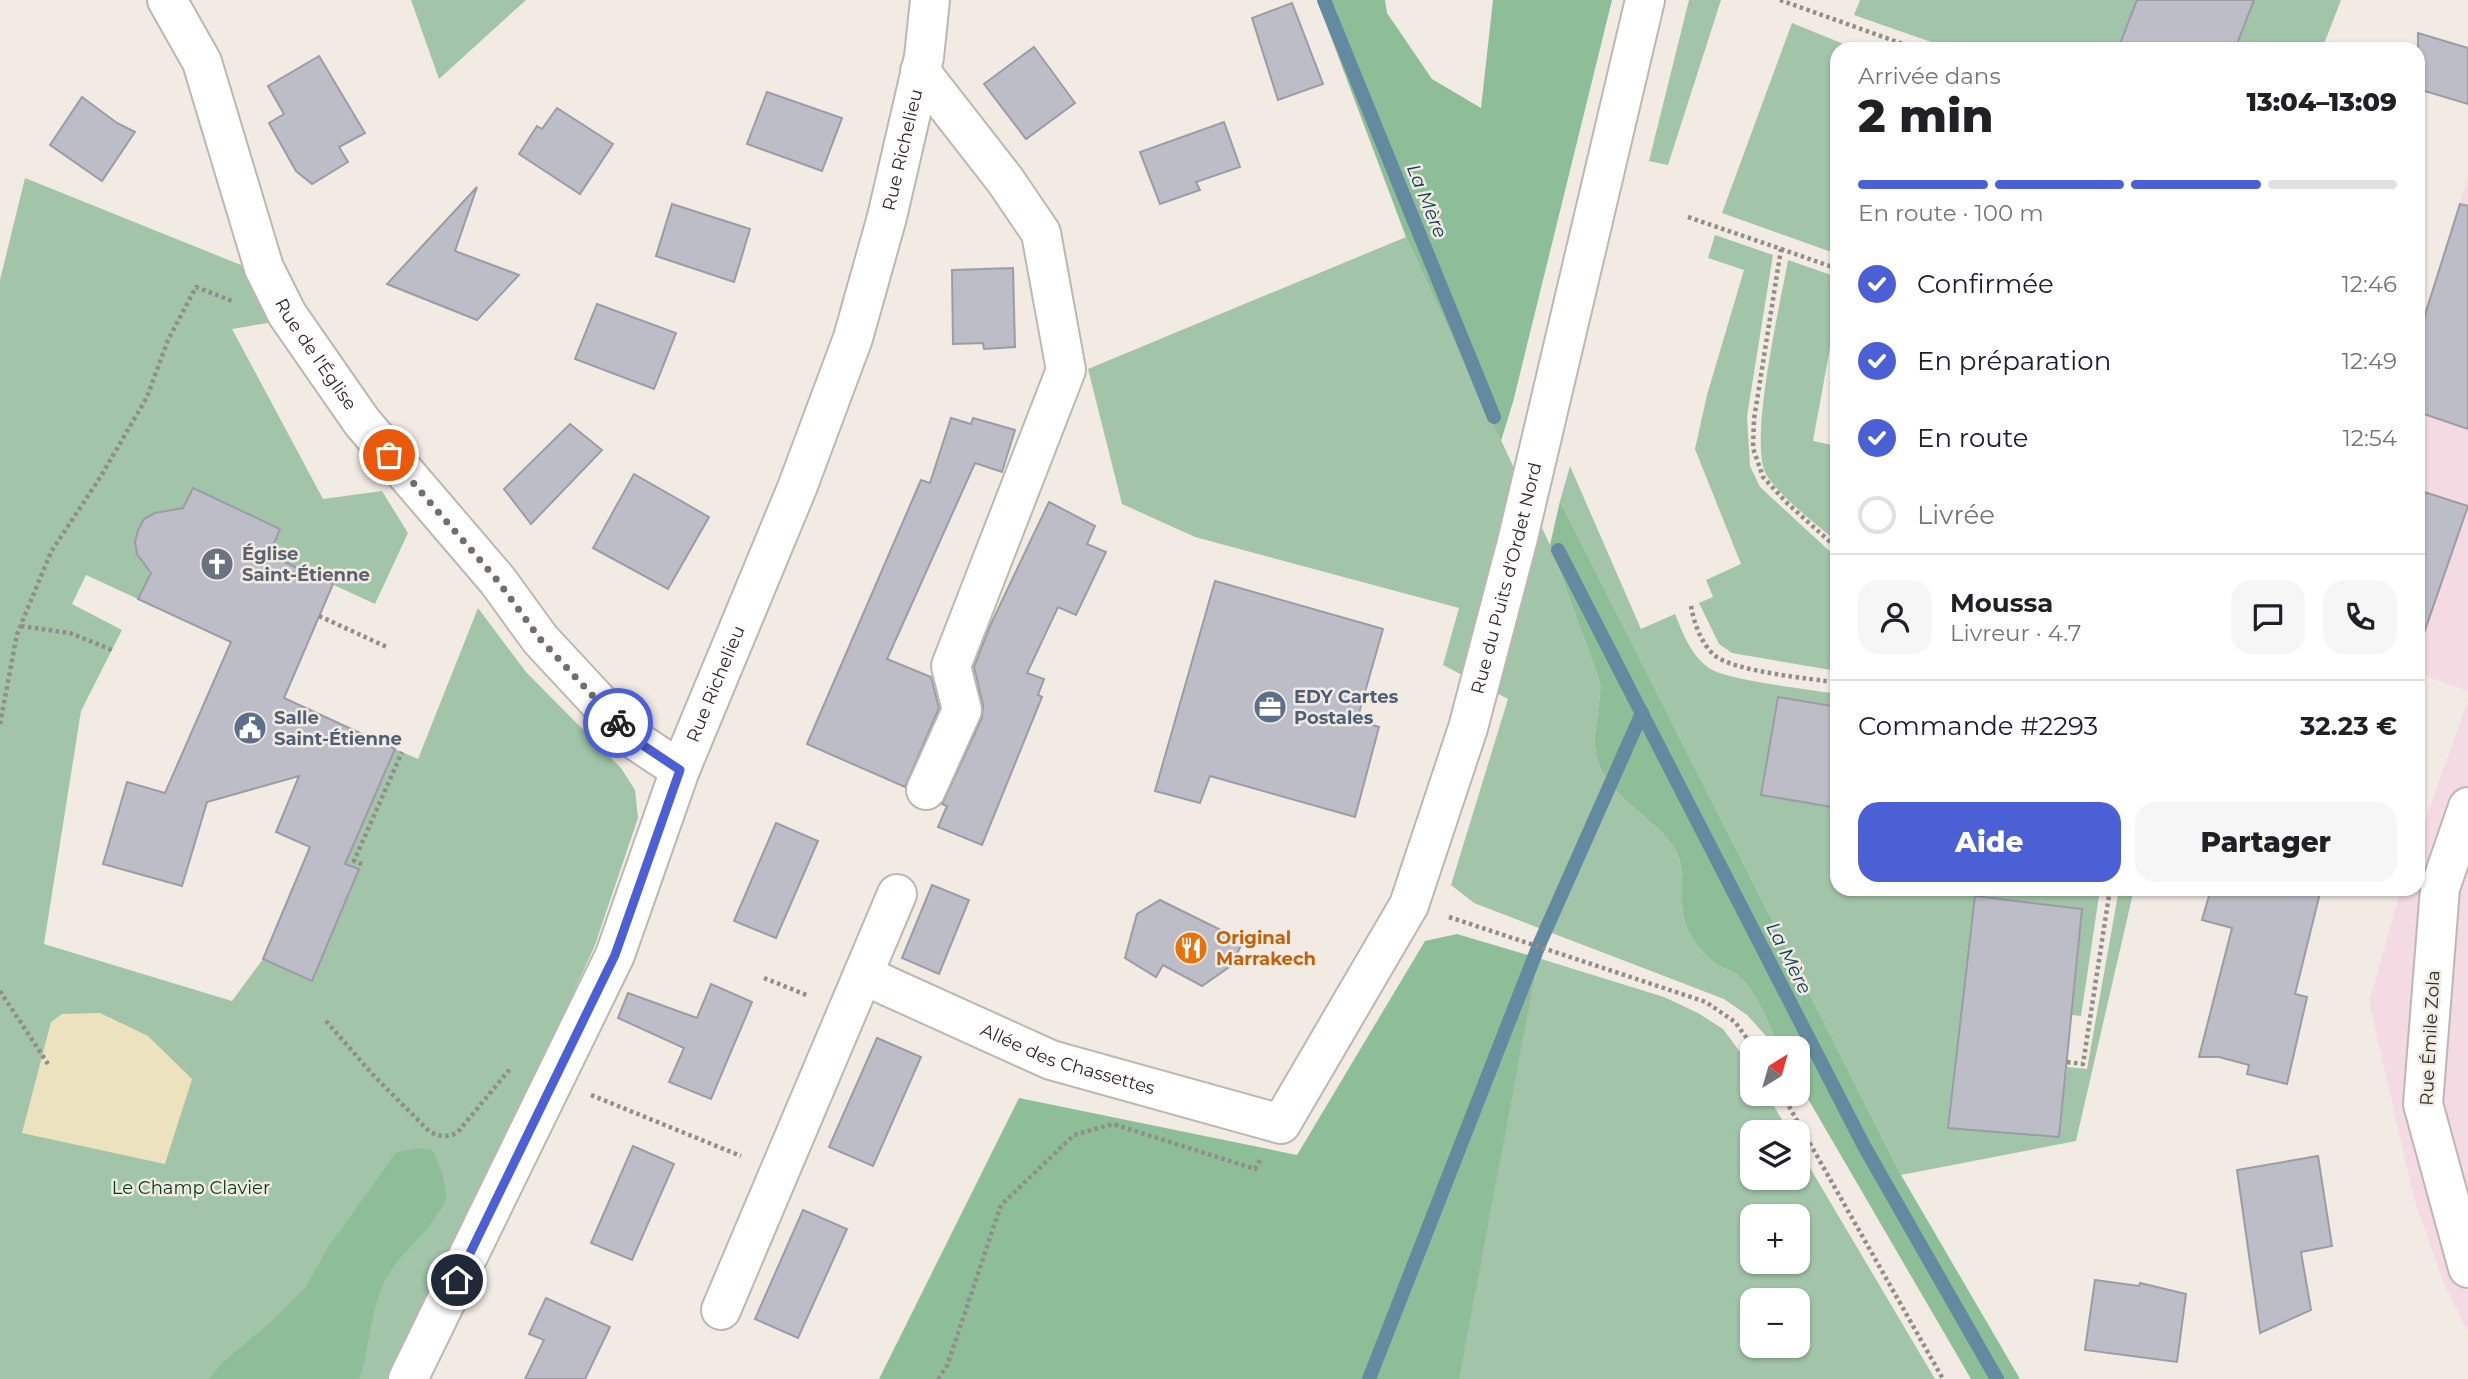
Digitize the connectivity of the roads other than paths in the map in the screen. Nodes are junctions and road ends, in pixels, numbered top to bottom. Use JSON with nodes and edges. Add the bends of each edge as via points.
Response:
{"nodes":[{"id":1,"x":167,"y":0,"type":"edge"},
{"id":2,"x":930,"y":0,"type":"edge"},
{"id":3,"x":1645,"y":0,"type":"edge"},
{"id":4,"x":920,"y":71,"type":"junction"},
{"id":5,"x":680,"y":770,"type":"junction"},
{"id":6,"x":926,"y":790,"type":"dead end"},
{"id":7,"x":2468,"y":807,"type":"edge"},
{"id":8,"x":897,"y":894,"type":"dead end"},
{"id":9,"x":863,"y":975,"type":"junction"},
{"id":10,"x":1281,"y":1124,"type":"joint"},
{"id":11,"x":2468,"y":1268,"type":"edge"},
{"id":12,"x":721,"y":1310,"type":"dead end"},
{"id":13,"x":408,"y":1379,"type":"edge"}],
"edges":[{"from":1,"to":5,"type":"street","name":"Rue de l'Église","via":[[202,62],[264,268],[287,314],[362,422],[498,581],[540,639],[632,738]]},
{"from":2,"to":4,"type":"street","name":"Rue Richelieu"},
{"from":3,"to":10,"type":"street","name":"Rue du Puits d'Ordet Nord","via":[[1475,702],[1409,905]]},
{"from":4,"to":5,"type":"street","name":"Rue Richelieu","via":[[887,217],[853,338],[797,488]]},
{"from":4,"to":6,"type":"street","via":[[1041,233],[1066,370],[951,666],[962,710]]},
{"from":5,"to":13,"type":"street","name":"Rue Richelieu","via":[[615,955]]},
{"from":7,"to":11,"type":"street","name":"Rue Émile Zola","via":[[2440,888],[2423,1104]]},
{"from":8,"to":9,"type":"street"},
{"from":9,"to":10,"type":"street","name":"Allée des Chassettes","via":[[1051,1060]]},
{"from":9,"to":12,"type":"street"}]}
